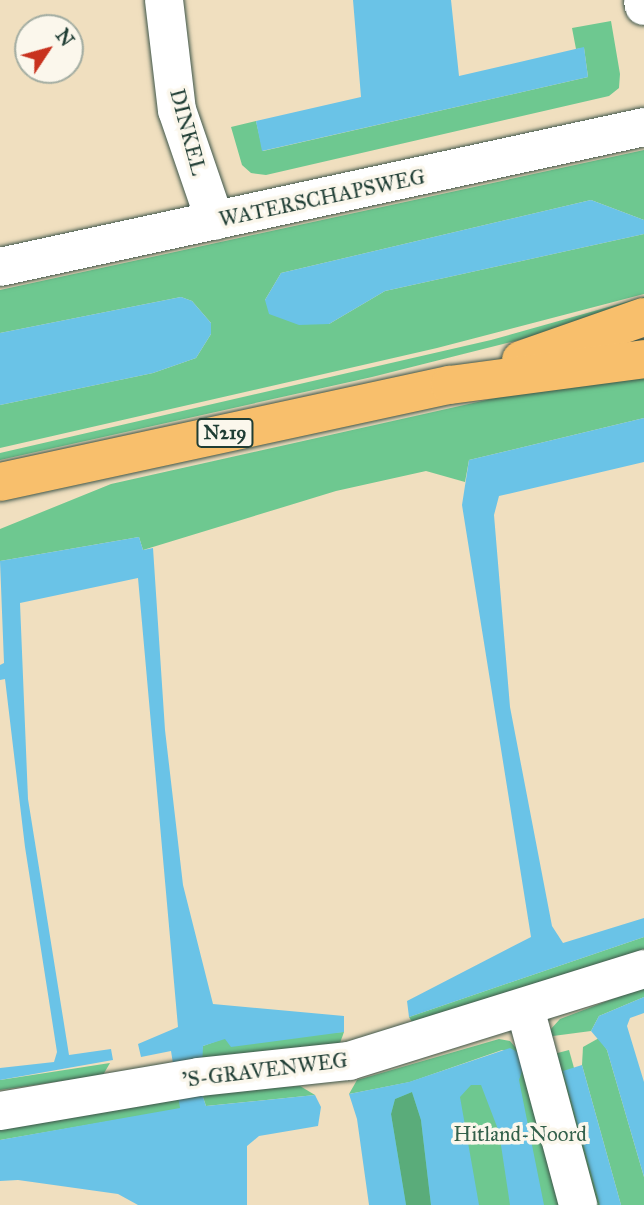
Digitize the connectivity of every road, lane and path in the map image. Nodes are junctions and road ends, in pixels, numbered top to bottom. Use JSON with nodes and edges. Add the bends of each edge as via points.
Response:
{"nodes":[{"id":1,"x":164,"y":0,"type":"edge"},
{"id":2,"x":643,"y":0,"type":"edge"},
{"id":3,"x":644,"y":6,"type":"edge"},
{"id":4,"x":644,"y":127,"type":"edge"},
{"id":5,"x":215,"y":221,"type":"junction"},
{"id":6,"x":0,"y":267,"type":"edge"},
{"id":7,"x":644,"y":317,"type":"edge"},
{"id":8,"x":644,"y":359,"type":"edge"},
{"id":9,"x":450,"y":385,"type":"junction"},
{"id":10,"x":0,"y":482,"type":"edge"},
{"id":11,"x":644,"y":969,"type":"edge"},
{"id":12,"x":525,"y":1008,"type":"junction"},
{"id":13,"x":0,"y":1111,"type":"edge"},
{"id":14,"x":578,"y":1205,"type":"edge"}],
"edges":[{"from":1,"to":5,"type":"street","name":"DINKEL","via":[[177,110]]},
{"from":2,"to":3,"type":"street"},
{"from":4,"to":5,"type":"street","name":"WATERSCHAPSWEG"},
{"from":5,"to":6,"type":"street","name":"WATERSCHAPSWEG"},
{"from":7,"to":9,"type":"main road","number":"N219"},
{"from":8,"to":9,"type":"main road","number":"N219"},
{"from":9,"to":10,"type":"main road","number":"N219"},
{"from":11,"to":12,"type":"street","name":"'S-GRAVENWEG"},
{"from":12,"to":13,"type":"street","name":"'S-GRAVENWEG","via":[[349,1061],[191,1078]]},
{"from":12,"to":14,"type":"street"}]}
